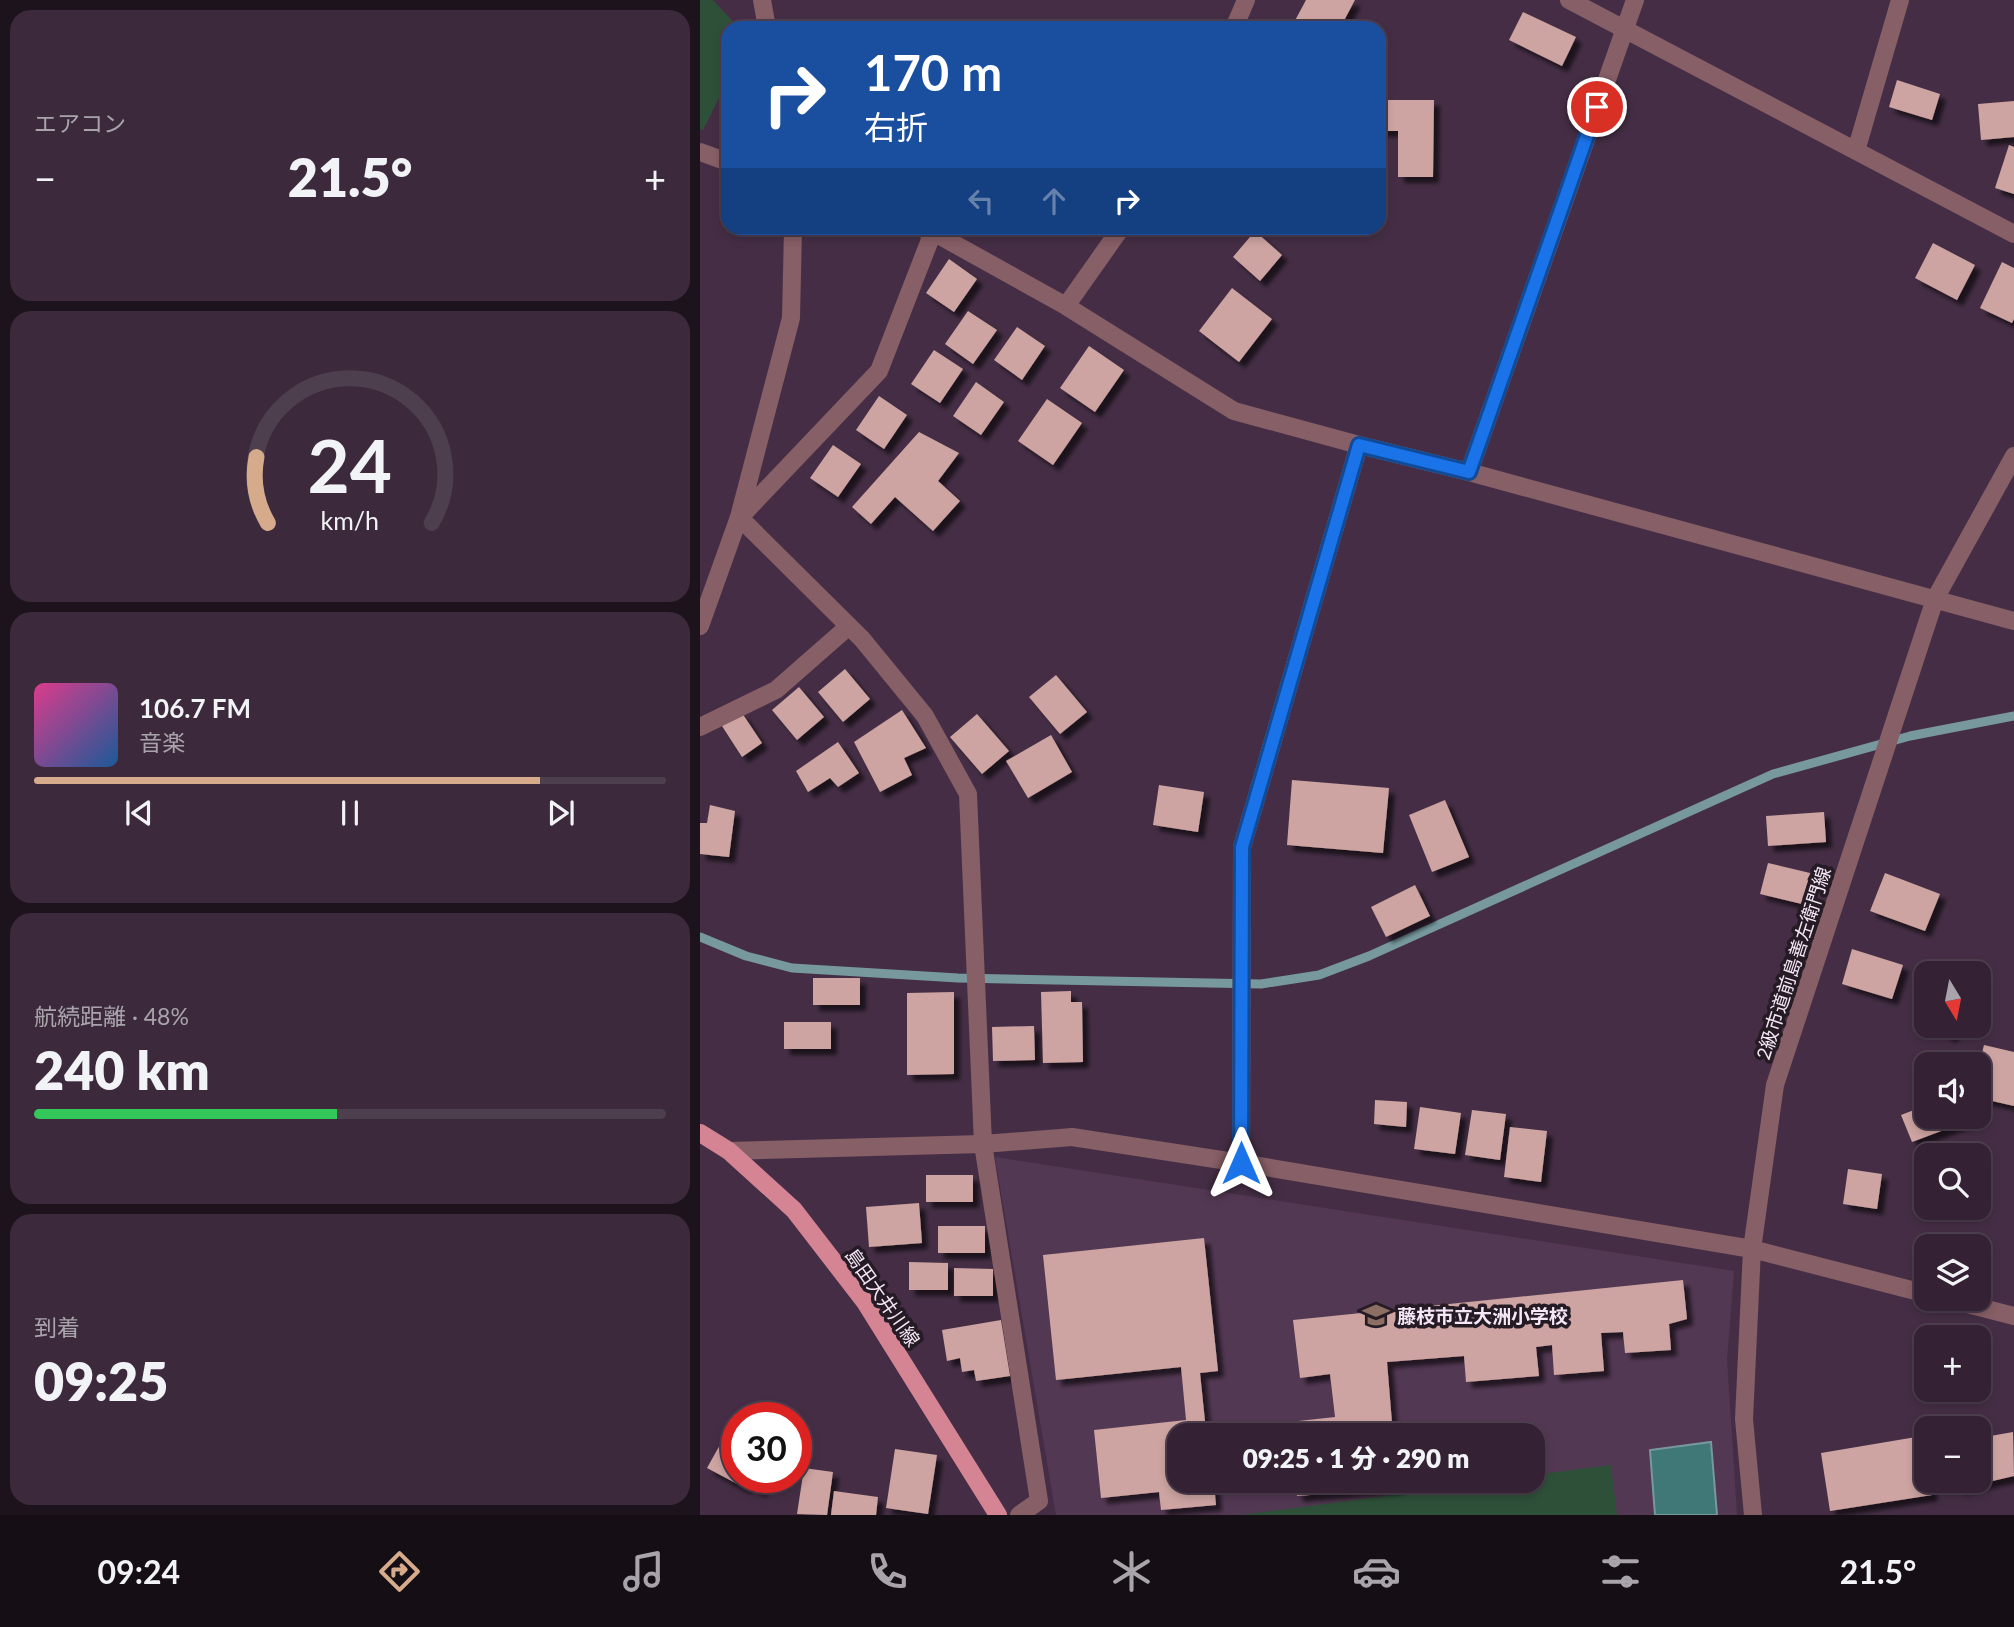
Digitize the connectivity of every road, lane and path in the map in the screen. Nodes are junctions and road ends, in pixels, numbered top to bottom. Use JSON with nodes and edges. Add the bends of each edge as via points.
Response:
{"nodes":[{"id":1,"x":762,"y":0,"type":"edge"},
{"id":2,"x":1246,"y":0,"type":"edge"},
{"id":3,"x":1569,"y":0,"type":"edge"},
{"id":4,"x":1635,"y":0,"type":"edge"},
{"id":5,"x":1900,"y":0,"type":"edge"},
{"id":6,"x":766,"y":21,"type":"edge"},
{"id":7,"x":1237,"y":21,"type":"edge"},
{"id":8,"x":1625,"y":29,"type":"junction"},
{"id":9,"x":1856,"y":150,"type":"junction"},
{"id":10,"x":700,"y":152,"type":"edge"},
{"id":11,"x":721,"y":160,"type":"edge"},
{"id":12,"x":2014,"y":233,"type":"edge"},
{"id":13,"x":793,"y":235,"type":"edge"},
{"id":14,"x":925,"y":235,"type":"edge"},
{"id":15,"x":936,"y":235,"type":"edge"},
{"id":16,"x":1116,"y":235,"type":"edge"},
{"id":17,"x":1066,"y":306,"type":"junction"},
{"id":18,"x":1359,"y":445,"type":"junction"},
{"id":19,"x":2014,"y":456,"type":"edge"},
{"id":20,"x":1469,"y":472,"type":"junction"},
{"id":21,"x":739,"y":517,"type":"junction"},
{"id":22,"x":1935,"y":599,"type":"junction"},
{"id":23,"x":2014,"y":621,"type":"edge"},
{"id":24,"x":700,"y":626,"type":"edge"},
{"id":25,"x":849,"y":626,"type":"junction"},
{"id":26,"x":700,"y":727,"type":"edge"},
{"id":27,"x":700,"y":1133,"type":"edge"},
{"id":28,"x":983,"y":1144,"type":"junction"},
{"id":29,"x":729,"y":1151,"type":"junction"},
{"id":30,"x":1241,"y":1163,"type":"junction"},
{"id":31,"x":1752,"y":1249,"type":"junction"},
{"id":32,"x":1914,"y":1291,"type":"edge"},
{"id":33,"x":1991,"y":1310,"type":"edge"},
{"id":34,"x":2014,"y":1316,"type":"edge"},
{"id":35,"x":997,"y":1515,"type":"edge"},
{"id":36,"x":1019,"y":1515,"type":"edge"},
{"id":37,"x":1753,"y":1515,"type":"edge"}],
"edges":[{"from":1,"to":6,"type":"street"},
{"from":2,"to":7,"type":"street"},
{"from":3,"to":8,"type":"street"},
{"from":4,"to":8,"type":"street"},
{"from":5,"to":9,"type":"street"},
{"from":8,"to":9,"type":"street"},
{"from":8,"to":20,"type":"street"},
{"from":9,"to":12,"type":"street"},
{"from":10,"to":11,"type":"street"},
{"from":13,"to":21,"type":"street","via":[[791,318]]},
{"from":14,"to":21,"type":"street","via":[[879,371]]},
{"from":15,"to":17,"type":"street"},
{"from":16,"to":17,"type":"street"},
{"from":17,"to":18,"type":"street","via":[[1234,411]]},
{"from":18,"to":20,"type":"street"},
{"from":18,"to":30,"type":"street","via":[[1242,847]]},
{"from":19,"to":22,"type":"street","name":"2級市道前島善左衛門線"},
{"from":20,"to":22,"type":"street"},
{"from":21,"to":24,"type":"street"},
{"from":21,"to":25,"type":"street"},
{"from":22,"to":23,"type":"street"},
{"from":22,"to":31,"type":"street","name":"2級市道前島善左衛門線","via":[[1775,1085]]},
{"from":25,"to":26,"type":"street","via":[[776,690]]},
{"from":25,"to":28,"type":"street","via":[[925,716],[968,794]]},
{"from":27,"to":29,"type":"main road","name":"島田大井川線"},
{"from":28,"to":29,"type":"street"},
{"from":28,"to":30,"type":"street","via":[[1072,1137]]},
{"from":28,"to":36,"type":"street","via":[[1040,1501]]},
{"from":29,"to":35,"type":"main road","name":"島田大井川線","via":[[794,1210],[865,1302]]},
{"from":30,"to":31,"type":"street"},
{"from":31,"to":32,"type":"street"},
{"from":31,"to":37,"type":"street","name":"2級市道前島善左衛門線","via":[[1744,1419]]},
{"from":33,"to":34,"type":"street"}]}
